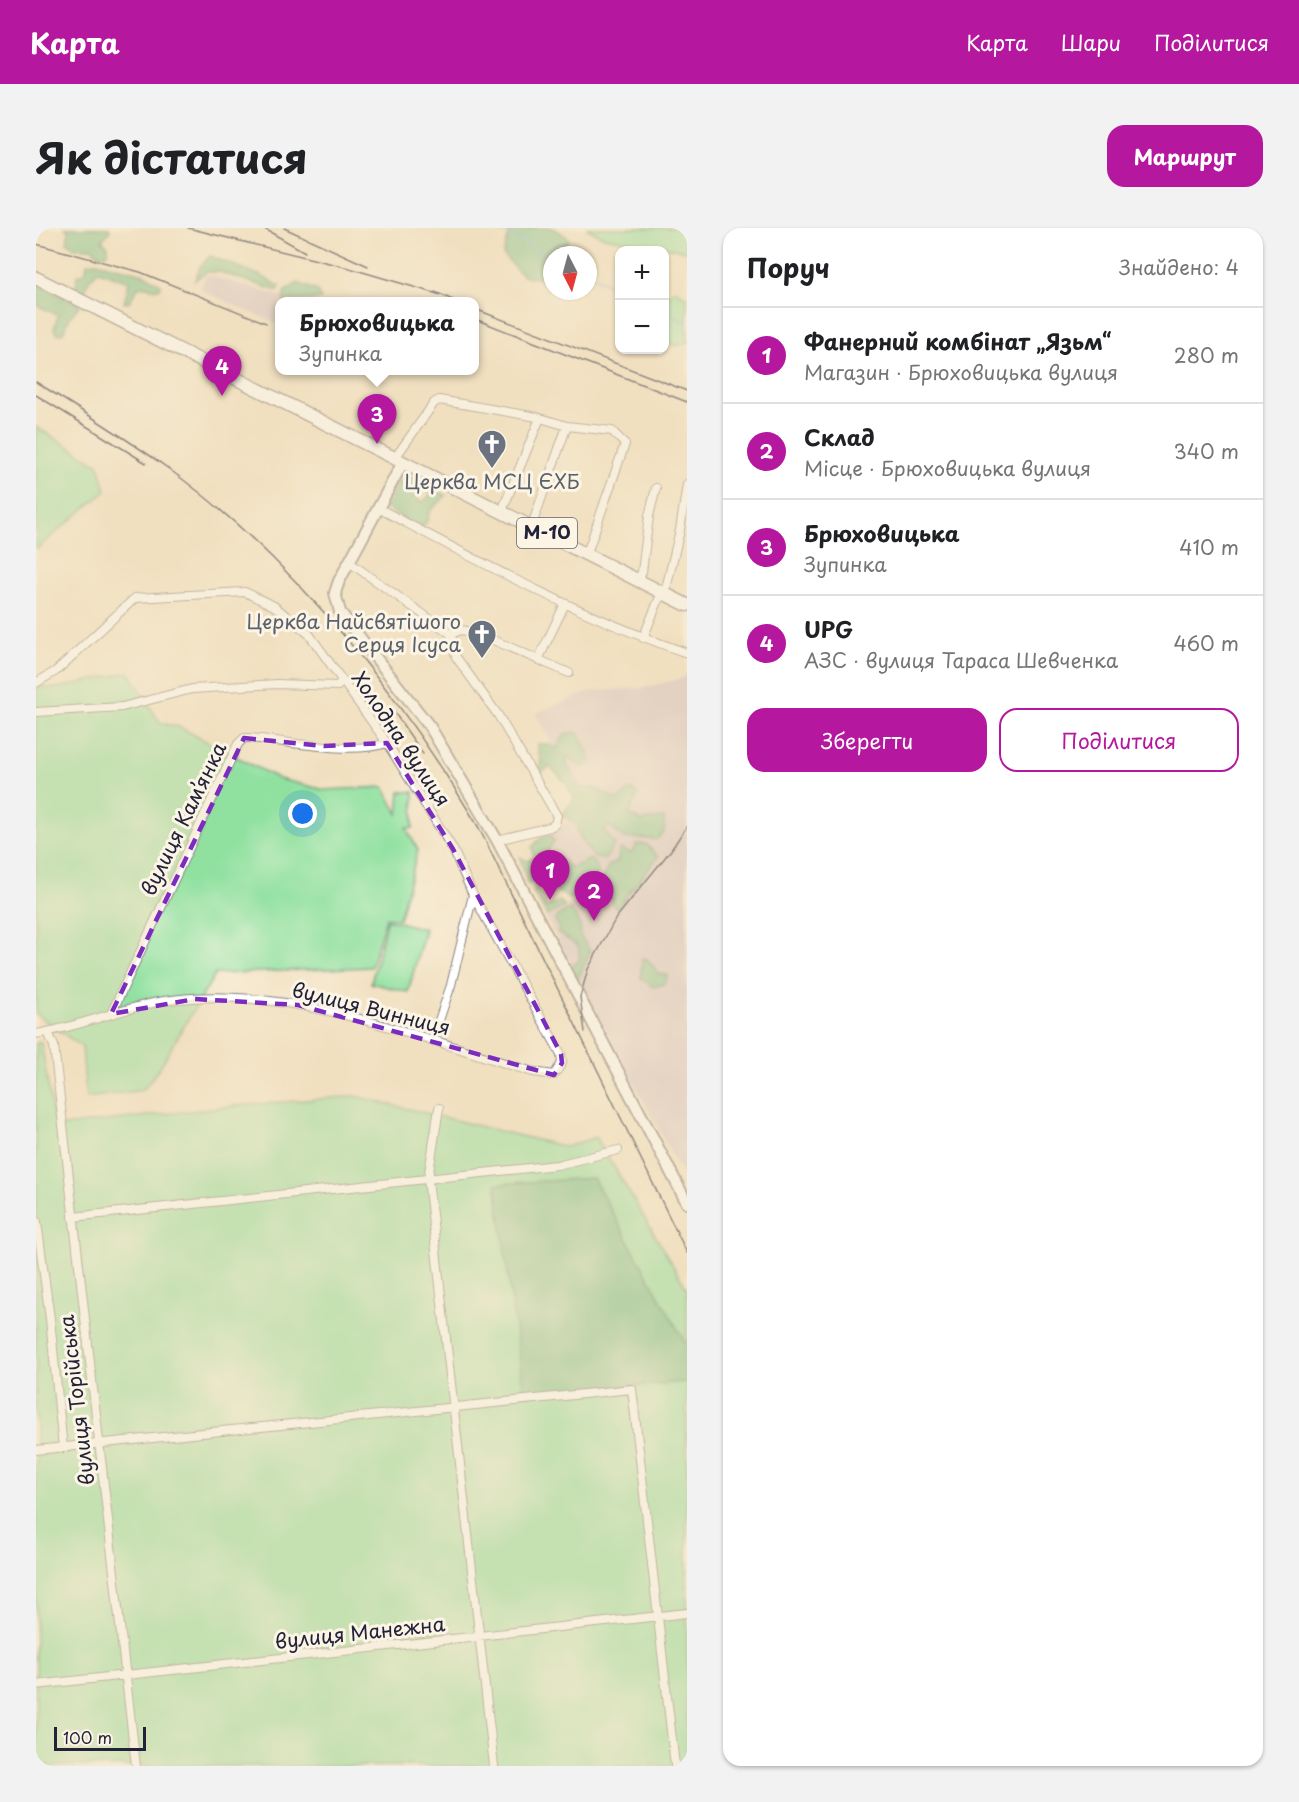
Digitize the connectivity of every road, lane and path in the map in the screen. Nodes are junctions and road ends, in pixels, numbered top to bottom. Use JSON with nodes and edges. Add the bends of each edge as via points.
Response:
{"nodes":[{"id":1,"x":36,"y":278,"type":"edge"},
{"id":2,"x":540,"y":418,"type":"junction"},
{"id":3,"x":567,"y":426,"type":"junction"},
{"id":4,"x":399,"y":460,"type":"junction"},
{"id":5,"x":687,"y":484,"type":"edge"},
{"id":6,"x":656,"y":488,"type":"dead end"},
{"id":7,"x":380,"y":509,"type":"junction"},
{"id":8,"x":502,"y":511,"type":"junction"},
{"id":9,"x":687,"y":522,"type":"edge"},
{"id":10,"x":532,"y":525,"type":"junction"},
{"id":11,"x":680,"y":530,"type":"junction"},
{"id":12,"x":587,"y":553,"type":"junction"},
{"id":13,"x":350,"y":562,"type":"junction"},
{"id":14,"x":638,"y":580,"type":"junction"},
{"id":15,"x":663,"y":593,"type":"junction"},
{"id":16,"x":565,"y":604,"type":"junction"},
{"id":17,"x":687,"y":604,"type":"edge"},
{"id":18,"x":451,"y":634,"type":"junction"},
{"id":19,"x":643,"y":638,"type":"junction"},
{"id":20,"x":687,"y":653,"type":"edge"},
{"id":21,"x":538,"y":660,"type":"junction"},
{"id":22,"x":569,"y":673,"type":"dead end"},
{"id":23,"x":342,"y":680,"type":"junction"},
{"id":24,"x":36,"y":683,"type":"edge"},
{"id":25,"x":36,"y":712,"type":"edge"},
{"id":26,"x":387,"y":743,"type":"junction"},
{"id":27,"x":497,"y":840,"type":"junction"},
{"id":28,"x":473,"y":895,"type":"junction"},
{"id":29,"x":111,"y":1014,"type":"junction"},
{"id":30,"x":48,"y":1032,"type":"junction"},
{"id":31,"x":36,"y":1034,"type":"edge"},
{"id":32,"x":432,"y":1041,"type":"junction"},
{"id":33,"x":554,"y":1075,"type":"joint"},
{"id":34,"x":439,"y":1108,"type":"dead end"},
{"id":35,"x":618,"y":1150,"type":"dead end"},
{"id":36,"x":428,"y":1179,"type":"junction"},
{"id":37,"x":687,"y":1203,"type":"edge"},
{"id":38,"x":73,"y":1217,"type":"junction"},
{"id":39,"x":37,"y":1222,"type":"edge"},
{"id":40,"x":454,"y":1408,"type":"junction"},
{"id":41,"x":99,"y":1444,"type":"junction"},
{"id":42,"x":63,"y":1448,"type":"junction"},
{"id":43,"x":36,"y":1450,"type":"edge"},
{"id":44,"x":687,"y":1613,"type":"edge"},
{"id":45,"x":659,"y":1616,"type":"junction"},
{"id":46,"x":479,"y":1636,"type":"junction"},
{"id":47,"x":126,"y":1675,"type":"junction"},
{"id":48,"x":36,"y":1685,"type":"edge"},
{"id":49,"x":136,"y":1766,"type":"edge"},
{"id":50,"x":494,"y":1766,"type":"edge"},
{"id":51,"x":675,"y":1766,"type":"edge"}],
"edges":[{"from":1,"to":4,"type":"main road","number":"М-10"},
{"from":2,"to":3,"type":"street"},
{"from":2,"to":4,"type":"street","via":[[439,400]]},
{"from":2,"to":8,"type":"street"},
{"from":3,"to":10,"type":"street"},
{"from":3,"to":12,"type":"street","via":[[612,431],[625,444]]},
{"from":4,"to":7,"type":"main road"},
{"from":4,"to":8,"type":"main road","number":"М-10"},
{"from":5,"to":11,"type":"street"},
{"from":6,"to":14,"type":"street"},
{"from":7,"to":13,"type":"main road"},
{"from":7,"to":16,"type":"street"},
{"from":8,"to":10,"type":"main road","number":"М-10"},
{"from":9,"to":11,"type":"street"},
{"from":10,"to":12,"type":"main road","number":"М-10"},
{"from":11,"to":15,"type":"street"},
{"from":12,"to":14,"type":"main road","number":"М-10"},
{"from":13,"to":18,"type":"street"},
{"from":13,"to":27,"type":"main road","via":[[335,593],[340,612],[430,728]]},
{"from":14,"to":15,"type":"main road","number":"М-10"},
{"from":15,"to":17,"type":"main road","number":"М-10"},
{"from":15,"to":19,"type":"street"},
{"from":16,"to":19,"type":"street"},
{"from":16,"to":21,"type":"street"},
{"from":18,"to":21,"type":"street","via":[[460,630],[477,633]]},
{"from":18,"to":27,"type":"street","via":[[456,657],[498,715],[557,816],[550,827]]},
{"from":19,"to":20,"type":"street"},
{"from":21,"to":22,"type":"street"},
{"from":23,"to":24,"type":"street","name":"Холодна вулиця","via":[[309,634],[274,606],[241,591],[135,598],[56,671]]},
{"from":23,"to":25,"type":"street","via":[[338,686],[277,684],[192,689],[122,707]]},
{"from":23,"to":26,"type":"street","name":"Холодна вулиця"},
{"from":26,"to":28,"type":"street","name":"Холодна вулиця","via":[[453,849]]},
{"from":26,"to":29,"type":"street","name":"вулиця Камʼянка","via":[[317,746],[244,738]]},
{"from":27,"to":37,"type":"main road"},
{"from":28,"to":32,"type":"street","via":[[451,985]]},
{"from":28,"to":33,"type":"street","name":"Холодна вулиця","via":[[561,1054],[562,1063]]},
{"from":29,"to":30,"type":"street","name":"вулиця Винниця"},
{"from":29,"to":32,"type":"street","name":"вулиця Винниця","via":[[165,1001],[232,998],[340,1014]]},
{"from":30,"to":31,"type":"street","name":"вулиця Винниця"},
{"from":30,"to":38,"type":"street","name":"вулиця Торійська","via":[[54,1046]]},
{"from":32,"to":33,"type":"street","name":"вулиця Винниця"},
{"from":34,"to":36,"type":"street"},
{"from":35,"to":36,"type":"street","via":[[557,1165]]},
{"from":36,"to":38,"type":"street"},
{"from":36,"to":40,"type":"street"},
{"from":38,"to":41,"type":"street","name":"вулиця Торійська"},
{"from":39,"to":42,"type":"street"},
{"from":40,"to":41,"type":"street"},
{"from":40,"to":45,"type":"street","via":[[632,1389]]},
{"from":40,"to":46,"type":"street"},
{"from":41,"to":42,"type":"street"},
{"from":41,"to":47,"type":"street","name":"вулиця Торійська"},
{"from":42,"to":43,"type":"street"},
{"from":44,"to":45,"type":"street","name":"вулиця Манежна"},
{"from":45,"to":46,"type":"street","name":"вулиця Манежна"},
{"from":45,"to":51,"type":"street"},
{"from":46,"to":47,"type":"street","name":"вулиця Манежна"},
{"from":46,"to":50,"type":"street"},
{"from":47,"to":48,"type":"street","name":"вулиця Манежна"},
{"from":47,"to":49,"type":"street","name":"вулиця Торійська"}]}
